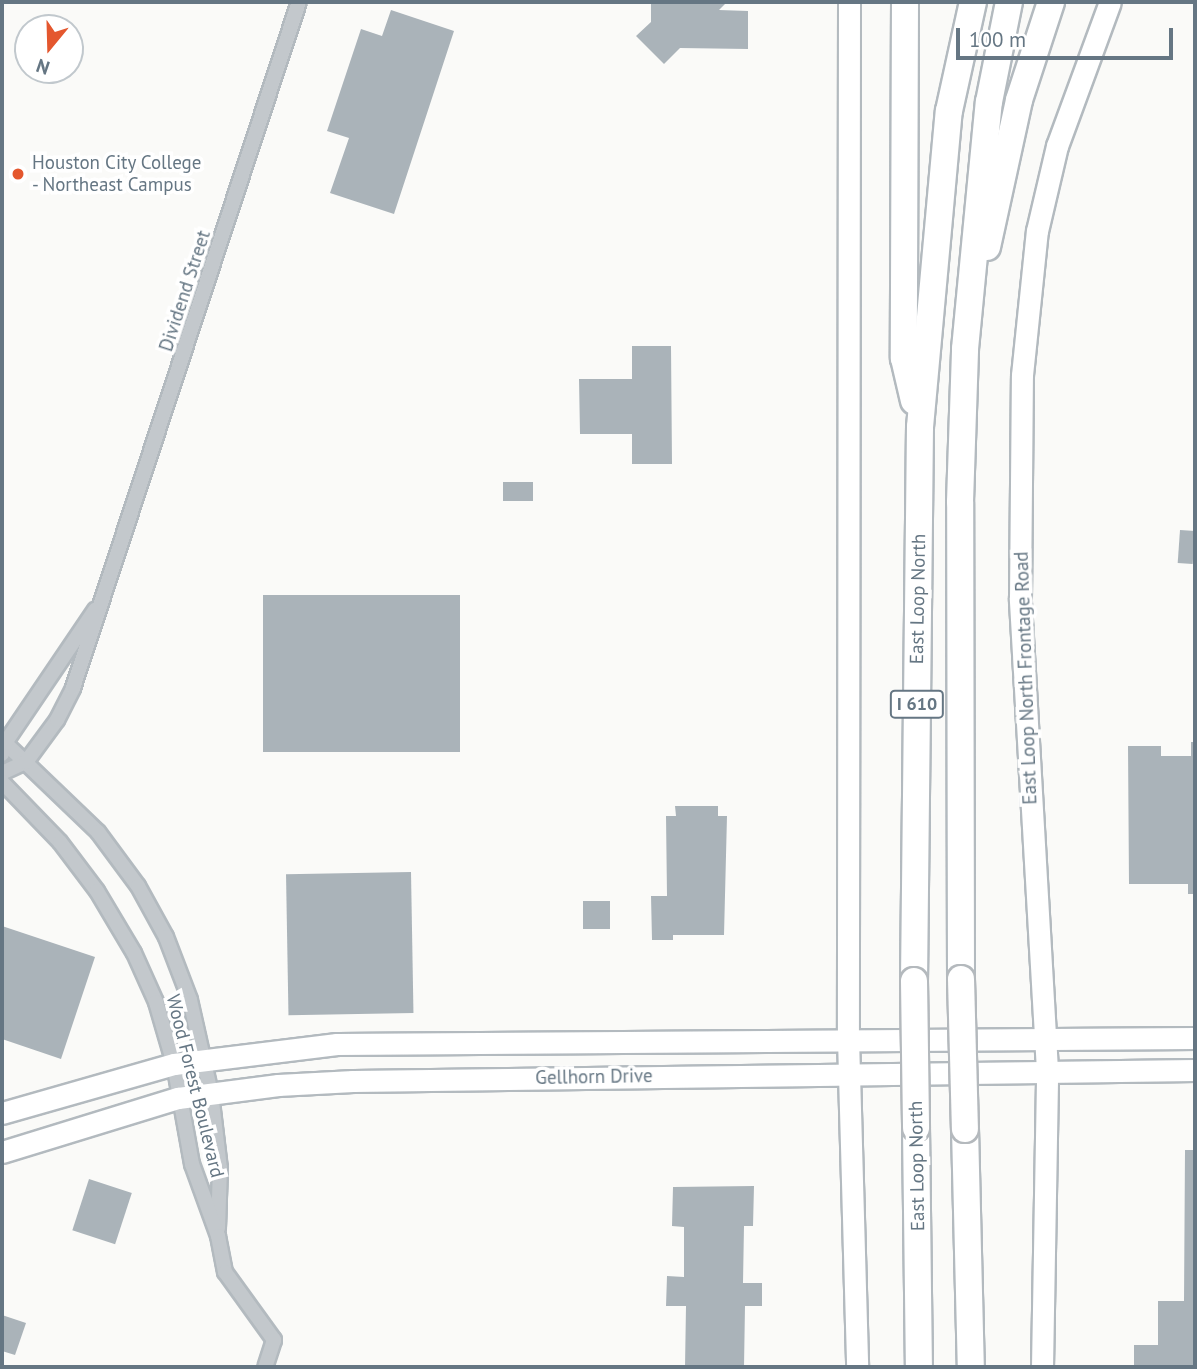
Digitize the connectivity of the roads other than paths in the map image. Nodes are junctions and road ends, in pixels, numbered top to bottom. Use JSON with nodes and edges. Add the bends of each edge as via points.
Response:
{"nodes":[{"id":1,"x":299,"y":2,"type":"edge"},
{"id":2,"x":849,"y":2,"type":"edge"},
{"id":3,"x":905,"y":2,"type":"edge"},
{"id":4,"x":973,"y":2,"type":"edge"},
{"id":5,"x":1009,"y":2,"type":"edge"},
{"id":6,"x":1051,"y":2,"type":"edge"},
{"id":7,"x":1110,"y":2,"type":"edge"},
{"id":8,"x":965,"y":349,"type":"junction"},
{"id":9,"x":920,"y":427,"type":"junction"},
{"id":10,"x":108,"y":592,"type":"junction"},
{"id":11,"x":3,"y":746,"type":"edge"},
{"id":12,"x":26,"y":762,"type":"junction"},
{"id":13,"x":2,"y":773,"type":"edge"},
{"id":14,"x":2,"y":782,"type":"edge"},
{"id":15,"x":848,"y":1038,"type":"junction"},
{"id":16,"x":1195,"y":1038,"type":"edge"},
{"id":17,"x":1043,"y":1040,"type":"junction"},
{"id":18,"x":603,"y":1041,"type":"junction"},
{"id":19,"x":403,"y":1043,"type":"junction"},
{"id":20,"x":203,"y":1059,"type":"junction"},
{"id":21,"x":174,"y":1064,"type":"junction"},
{"id":22,"x":1046,"y":1070,"type":"junction"},
{"id":23,"x":1195,"y":1070,"type":"edge"},
{"id":24,"x":849,"y":1074,"type":"junction"},
{"id":25,"x":602,"y":1077,"type":"junction"},
{"id":26,"x":403,"y":1080,"type":"junction"},
{"id":27,"x":211,"y":1093,"type":"junction"},
{"id":28,"x":178,"y":1098,"type":"junction"},
{"id":29,"x":2,"y":1113,"type":"edge"},
{"id":30,"x":2,"y":1152,"type":"edge"},
{"id":31,"x":218,"y":1236,"type":"junction"},
{"id":32,"x":919,"y":1297,"type":"junction"},
{"id":33,"x":265,"y":1367,"type":"edge"},
{"id":34,"x":857,"y":1367,"type":"edge"},
{"id":35,"x":908,"y":1367,"type":"edge"},
{"id":36,"x":919,"y":1367,"type":"edge"},
{"id":37,"x":971,"y":1367,"type":"edge"},
{"id":38,"x":1042,"y":1367,"type":"edge"}],
"edges":[{"from":1,"to":10,"type":"street","name":"Dividend Street"},
{"from":2,"to":15,"type":"main road"},
{"from":3,"to":9,"type":"highway","via":[[904,358]]},
{"from":4,"to":9,"type":"highway","name":"East Loop North","number":"I 610","via":[[949,111]]},
{"from":5,"to":8,"type":"highway","number":"I 610","via":[[989,102]]},
{"from":6,"to":8,"type":"highway","via":[[1019,100]]},
{"from":7,"to":17,"type":"main road","name":"East Loop North Frontage Road","via":[[1061,134],[1037,231],[1022,375],[1020,598]]},
{"from":8,"to":37,"type":"highway","number":"I 610","bridge":true,"via":[[960,502],[961,979]]},
{"from":9,"to":32,"type":"highway","name":"East Loop North","number":"I 610","bridge":true,"via":[[914,981]]},
{"from":10,"to":11,"type":"street","name":"Dividend Street"},
{"from":10,"to":12,"type":"street","name":"Dividend Street","via":[[73,688],[57,720]]},
{"from":11,"to":12,"type":"street","name":"Wood Forest Boulevard"},
{"from":12,"to":13,"type":"street","name":"Dividend Street"},
{"from":12,"to":20,"type":"street","name":"Wood Forest Boulevard","via":[[98,832],[138,886],[166,937],[190,1000]]},
{"from":14,"to":21,"type":"street","name":"Wood Forest Boulevard","via":[[60,842],[97,891],[134,953],[156,1002]]},
{"from":15,"to":17,"type":"main road","name":"Gellhorn Drive"},
{"from":15,"to":18,"type":"main road","name":"Gellhorn Drive"},
{"from":15,"to":24,"type":"main road"},
{"from":16,"to":17,"type":"main road","name":"Gellhorn Drive"},
{"from":17,"to":22,"type":"main road","name":"East Loop North Frontage Road"},
{"from":18,"to":19,"type":"main road","name":"Gellhorn Drive"},
{"from":18,"to":25,"type":"main road"},
{"from":19,"to":20,"type":"main road","name":"Gellhorn Drive","via":[[337,1044]]},
{"from":19,"to":26,"type":"main road"},
{"from":20,"to":21,"type":"main road","name":"Gellhorn Drive"},
{"from":20,"to":27,"type":"street","name":"Wood Forest Boulevard"},
{"from":21,"to":28,"type":"street","name":"Wood Forest Boulevard"},
{"from":21,"to":29,"type":"main road","name":"Gellhorn Drive"},
{"from":22,"to":23,"type":"main road","name":"Gellhorn Drive"},
{"from":22,"to":24,"type":"main road","name":"Gellhorn Drive"},
{"from":22,"to":38,"type":"main road","name":"East Loop North Frontage Road"},
{"from":24,"to":25,"type":"main road","name":"Gellhorn Drive"},
{"from":24,"to":34,"type":"main road"},
{"from":25,"to":26,"type":"main road","name":"Gellhorn Drive"},
{"from":26,"to":27,"type":"main road","name":"Gellhorn Drive"},
{"from":27,"to":28,"type":"main road","name":"Gellhorn Drive"},
{"from":27,"to":31,"type":"street","name":"Wood Forest Boulevard","via":[[220,1168]]},
{"from":28,"to":30,"type":"main road","name":"Gellhorn Drive"},
{"from":28,"to":31,"type":"street","name":"Wood Forest Boulevard","via":[[192,1164]]},
{"from":31,"to":33,"type":"street","name":"Wood Forest Boulevard","via":[[225,1272],[274,1340]]},
{"from":32,"to":35,"type":"highway"},
{"from":32,"to":36,"type":"highway","name":"East Loop North","number":"I 610"}]}
